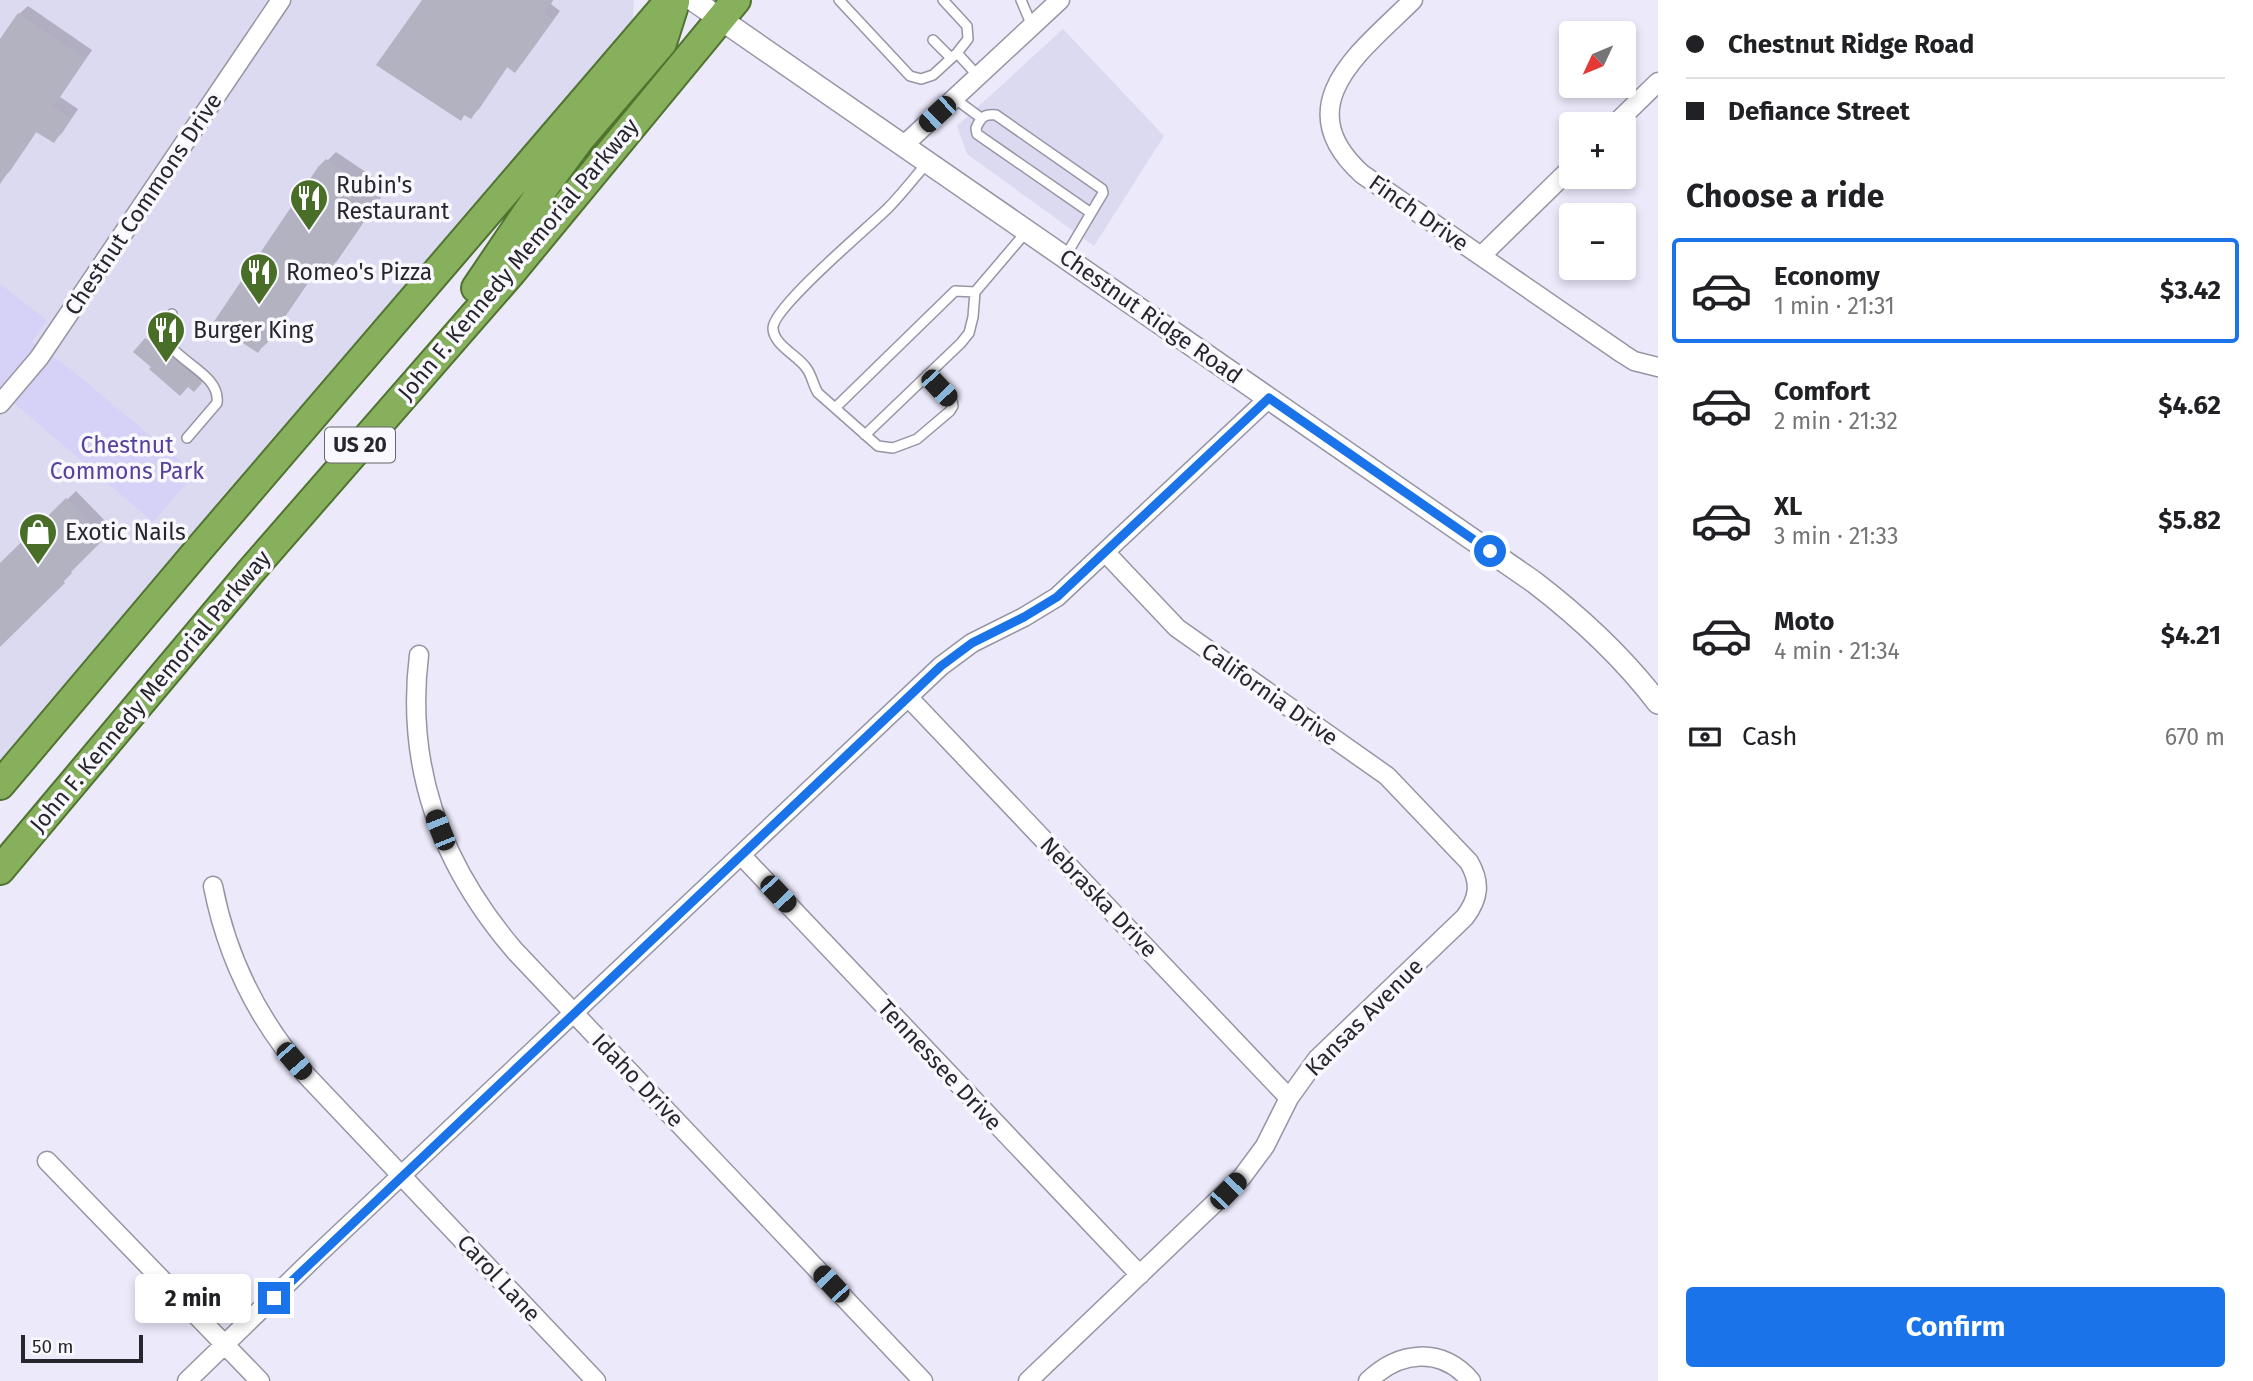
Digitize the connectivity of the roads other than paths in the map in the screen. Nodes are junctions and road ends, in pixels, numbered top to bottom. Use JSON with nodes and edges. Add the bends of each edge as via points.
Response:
{"nodes":[{"id":1,"x":281,"y":0,"type":"edge"},
{"id":2,"x":670,"y":0,"type":"edge"},
{"id":3,"x":675,"y":0,"type":"edge"},
{"id":4,"x":693,"y":0,"type":"edge"},
{"id":5,"x":839,"y":0,"type":"edge"},
{"id":6,"x":943,"y":0,"type":"edge"},
{"id":7,"x":1021,"y":0,"type":"edge"},
{"id":8,"x":1060,"y":0,"type":"edge"},
{"id":9,"x":1413,"y":0,"type":"edge"},
{"id":10,"x":726,"y":6,"type":"edge"},
{"id":11,"x":1032,"y":26,"type":"junction"},
{"id":12,"x":933,"y":40,"type":"dead end"},
{"id":13,"x":954,"y":55,"type":"junction"},
{"id":14,"x":978,"y":76,"type":"junction"},
{"id":15,"x":1658,"y":82,"type":"edge"},
{"id":16,"x":954,"y":99,"type":"junction"},
{"id":17,"x":1627,"y":112,"type":"edge"},
{"id":18,"x":981,"y":118,"type":"junction"},
{"id":19,"x":904,"y":145,"type":"junction"},
{"id":20,"x":928,"y":162,"type":"junction"},
{"id":21,"x":1559,"y":180,"type":"edge"},
{"id":22,"x":1091,"y":213,"type":"junction"},
{"id":23,"x":1027,"y":230,"type":"junction"},
{"id":24,"x":1481,"y":256,"type":"junction"},
{"id":25,"x":1065,"y":257,"type":"junction"},
{"id":26,"x":975,"y":292,"type":"junction"},
{"id":27,"x":172,"y":314,"type":"dead end"},
{"id":28,"x":1658,"y":367,"type":"edge"},
{"id":29,"x":927,"y":375,"type":"junction"},
{"id":30,"x":1269,"y":398,"type":"junction"},
{"id":31,"x":0,"y":404,"type":"edge"},
{"id":32,"x":835,"y":408,"type":"junction"},
{"id":33,"x":374,"y":429,"type":"junction"},
{"id":34,"x":865,"y":435,"type":"junction"},
{"id":35,"x":187,"y":438,"type":"dead end"},
{"id":36,"x":1105,"y":552,"type":"junction"},
{"id":37,"x":419,"y":656,"type":"dead end"},
{"id":38,"x":908,"y":697,"type":"junction"},
{"id":39,"x":1658,"y":703,"type":"edge"},
{"id":40,"x":0,"y":785,"type":"edge"},
{"id":41,"x":1438,"y":830,"type":"joint"},
{"id":42,"x":741,"y":855,"type":"junction"},
{"id":43,"x":0,"y":870,"type":"edge"},
{"id":44,"x":213,"y":886,"type":"dead end"},
{"id":45,"x":574,"y":1013,"type":"junction"},
{"id":46,"x":1289,"y":1098,"type":"junction"},
{"id":47,"x":47,"y":1161,"type":"dead end"},
{"id":48,"x":397,"y":1180,"type":"junction"},
{"id":49,"x":1140,"y":1275,"type":"junction"},
{"id":50,"x":226,"y":1345,"type":"junction"},
{"id":51,"x":187,"y":1381,"type":"edge"},
{"id":52,"x":260,"y":1381,"type":"edge"},
{"id":53,"x":596,"y":1381,"type":"edge"},
{"id":54,"x":923,"y":1381,"type":"edge"},
{"id":55,"x":1028,"y":1381,"type":"edge"},
{"id":56,"x":1368,"y":1381,"type":"edge"},
{"id":57,"x":1471,"y":1381,"type":"edge"}],
"edges":[{"from":1,"to":31,"type":"street","name":"Chestnut Commons Drive","via":[[39,358]]},
{"from":2,"to":40,"type":"highway","number":"US 20"},
{"from":3,"to":33,"type":"highway","via":[[663,43],[572,149]]},
{"from":4,"to":10,"type":"street","name":"Chestnut Ridge Road"},
{"from":5,"to":13,"type":"lane","via":[[910,76],[933,75]]},
{"from":6,"to":13,"type":"lane","via":[[967,26],[968,39]]},
{"from":7,"to":11,"type":"lane"},
{"from":8,"to":11,"type":"street"},
{"from":9,"to":24,"type":"street","name":"Finch Drive","via":[[1348,65],[1333,93],[1331,125],[1347,160],[1362,174]]},
{"from":10,"to":19,"type":"street","name":"Chestnut Ridge Road"},
{"from":10,"to":33,"type":"highway","name":"John F. Kennedy Memorial Parkway","number":"US 20","via":[[510,274]]},
{"from":11,"to":14,"type":"street"},
{"from":12,"to":13,"type":"lane"},
{"from":13,"to":14,"type":"lane"},
{"from":14,"to":16,"type":"street"},
{"from":15,"to":17,"type":"street"},
{"from":16,"to":18,"type":"lane"},
{"from":16,"to":19,"type":"street"},
{"from":18,"to":22,"type":"lane","via":[[978,134]]},
{"from":18,"to":22,"type":"lane","via":[[996,115],[1102,188]]},
{"from":19,"to":20,"type":"street","name":"Chestnut Ridge Road"},
{"from":20,"to":23,"type":"street","name":"Chestnut Ridge Road"},
{"from":20,"to":32,"type":"lane","via":[[891,205],[797,293],[773,324],[777,338],[807,369],[818,393]]},
{"from":21,"to":24,"type":"street"},
{"from":22,"to":25,"type":"lane"},
{"from":23,"to":25,"type":"street","name":"Chestnut Ridge Road"},
{"from":23,"to":26,"type":"lane"},
{"from":24,"to":28,"type":"street","name":"Finch Drive","via":[[1634,361]]},
{"from":25,"to":30,"type":"street","name":"Chestnut Ridge Road"},
{"from":26,"to":29,"type":"lane","via":[[969,333]]},
{"from":26,"to":32,"type":"lane","via":[[955,291]]},
{"from":27,"to":35,"type":"lane","via":[[166,329],[168,341],[213,385],[218,398]]},
{"from":29,"to":34,"type":"lane"},
{"from":29,"to":34,"type":"lane","via":[[951,401],[950,411],[908,443],[878,446]]},
{"from":30,"to":36,"type":"street"},
{"from":30,"to":39,"type":"street","name":"Chestnut Ridge Road","via":[[1571,610],[1637,675]]},
{"from":32,"to":34,"type":"lane"},
{"from":33,"to":43,"type":"highway","name":"John F. Kennedy Memorial Parkway","number":"US 20"},
{"from":36,"to":38,"type":"street","via":[[1057,597],[972,643]]},
{"from":36,"to":41,"type":"street","name":"California Drive","via":[[1177,628],[1387,776]]},
{"from":37,"to":45,"type":"street","name":"Idaho Drive","via":[[415,687],[419,752],[446,845],[495,928]]},
{"from":38,"to":42,"type":"street"},
{"from":38,"to":46,"type":"street","name":"Nebraska Drive"},
{"from":41,"to":46,"type":"street","name":"Kansas Avenue","via":[[1476,874],[1474,906],[1323,1052]]},
{"from":42,"to":45,"type":"street"},
{"from":42,"to":49,"type":"street","name":"Tennessee Drive"},
{"from":44,"to":48,"type":"street","name":"Carol Lane","via":[[229,949],[274,1035]]},
{"from":45,"to":48,"type":"street"},
{"from":45,"to":54,"type":"street","name":"Idaho Drive"},
{"from":46,"to":49,"type":"street","name":"Kansas Avenue","via":[[1265,1146],[1242,1177]]},
{"from":47,"to":50,"type":"street"},
{"from":48,"to":50,"type":"street"},
{"from":48,"to":53,"type":"street","name":"Carol Lane"},
{"from":49,"to":55,"type":"street","name":"Kansas Avenue"},
{"from":50,"to":51,"type":"street"},
{"from":50,"to":52,"type":"street"},
{"from":56,"to":57,"type":"street","via":[[1394,1361],[1429,1357],[1456,1367]]}]}
